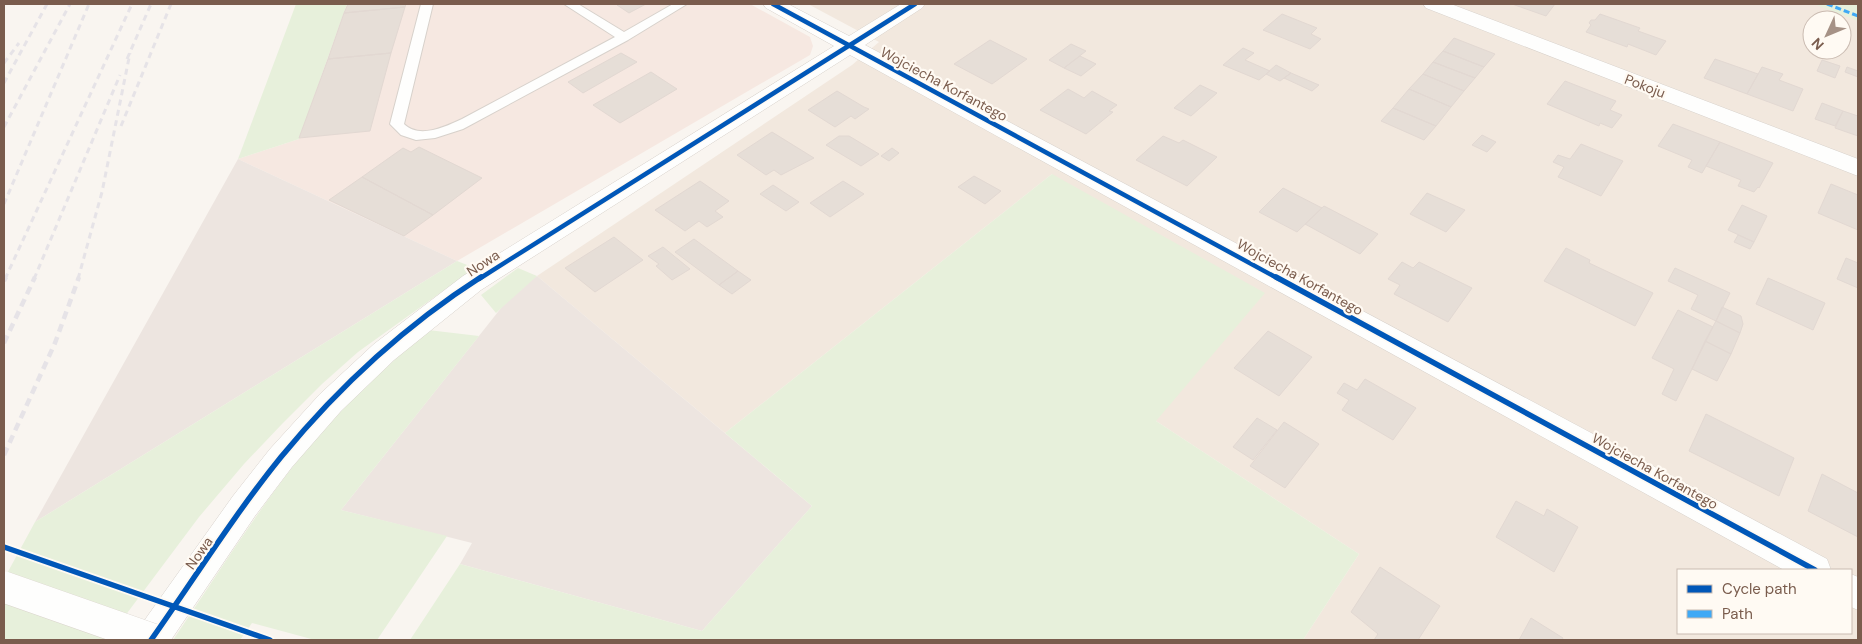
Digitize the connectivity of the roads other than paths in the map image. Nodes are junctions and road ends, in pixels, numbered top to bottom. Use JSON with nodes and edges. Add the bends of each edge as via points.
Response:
{"nodes":[{"id":1,"x":427,"y":4,"type":"edge"},
{"id":2,"x":570,"y":4,"type":"edge"},
{"id":3,"x":681,"y":4,"type":"edge"},
{"id":4,"x":773,"y":4,"type":"edge"},
{"id":5,"x":915,"y":4,"type":"edge"},
{"id":6,"x":1433,"y":4,"type":"edge"},
{"id":7,"x":624,"y":37,"type":"junction"},
{"id":8,"x":850,"y":46,"type":"junction"},
{"id":9,"x":1858,"y":168,"type":"edge"},
{"id":10,"x":1813,"y":569,"type":"edge"},
{"id":11,"x":4,"y":587,"type":"edge"},
{"id":12,"x":151,"y":640,"type":"edge"},
{"id":13,"x":155,"y":640,"type":"edge"}],
"edges":[{"from":1,"to":7,"type":"lane","via":[[396,124],[409,135],[443,132]]},
{"from":2,"to":7,"type":"lane"},
{"from":3,"to":7,"type":"lane"},
{"from":4,"to":8,"type":"street","name":"Wojciecha Korfantego"},
{"from":5,"to":8,"type":"street","name":"Nowa"},
{"from":6,"to":9,"type":"street","name":"Pokoju"},
{"from":8,"to":10,"type":"street","name":"Wojciecha Korfantego"},
{"from":8,"to":12,"type":"street","name":"Nowa","via":[[472,283],[408,331],[326,407],[285,454]]},
{"from":11,"to":13,"type":"street","bridge":true}]}
